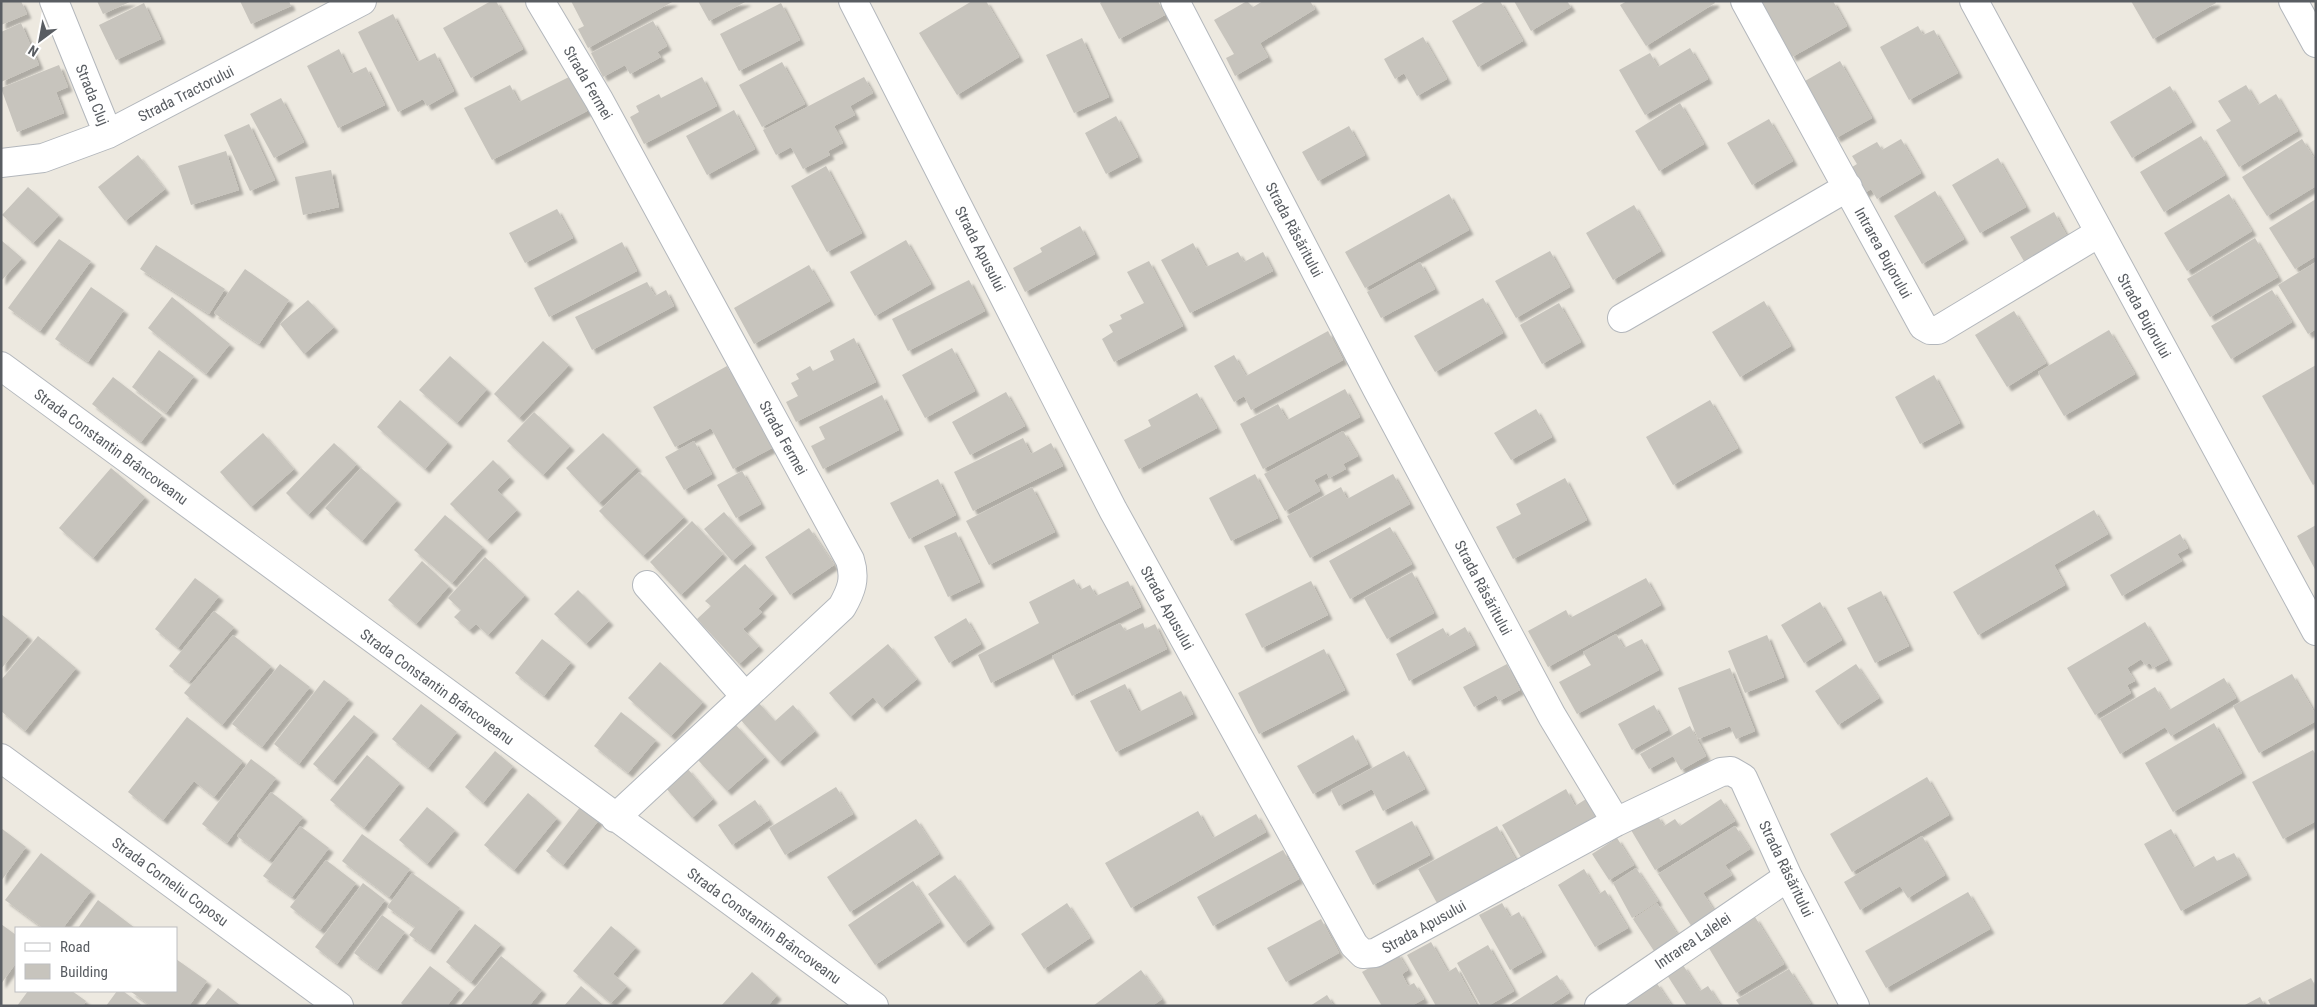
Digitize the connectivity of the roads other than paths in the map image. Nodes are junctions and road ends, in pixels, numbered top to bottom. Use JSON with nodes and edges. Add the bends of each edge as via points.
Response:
{"nodes":[{"id":1,"x":54,"y":1,"type":"edge"},
{"id":2,"x":362,"y":1,"type":"edge"},
{"id":3,"x":540,"y":1,"type":"edge"},
{"id":4,"x":853,"y":1,"type":"edge"},
{"id":5,"x":1175,"y":1,"type":"edge"},
{"id":6,"x":1745,"y":1,"type":"edge"},
{"id":7,"x":1974,"y":1,"type":"edge"},
{"id":8,"x":2293,"y":1,"type":"edge"},
{"id":9,"x":332,"y":9,"type":"edge"},
{"id":10,"x":2316,"y":43,"type":"edge"},
{"id":11,"x":108,"y":134,"type":"junction"},
{"id":12,"x":1,"y":163,"type":"edge"},
{"id":13,"x":1848,"y":188,"type":"junction"},
{"id":14,"x":2099,"y":233,"type":"junction"},
{"id":15,"x":1622,"y":318,"type":"dead end"},
{"id":16,"x":1,"y":366,"type":"edge"},
{"id":17,"x":647,"y":585,"type":"dead end"},
{"id":18,"x":2316,"y":631,"type":"edge"},
{"id":19,"x":745,"y":696,"type":"junction"},
{"id":20,"x":1,"y":758,"type":"edge"},
{"id":21,"x":615,"y":818,"type":"junction"},
{"id":22,"x":1616,"y":822,"type":"junction"},
{"id":23,"x":1788,"y":877,"type":"junction"},
{"id":24,"x":339,"y":1006,"type":"edge"},
{"id":25,"x":874,"y":1006,"type":"edge"},
{"id":26,"x":1598,"y":1006,"type":"edge"},
{"id":27,"x":1855,"y":1006,"type":"edge"}],
"edges":[{"from":1,"to":11,"type":"street","name":"Strada Cluj"},
{"from":2,"to":9,"type":"street","name":"Strada Tractorului"},
{"from":3,"to":19,"type":"street","name":"Strada Fermei","via":[[599,100],[850,560],[854,574],[842,607]]},
{"from":4,"to":22,"type":"street","name":"Strada Apusului","via":[[1113,510],[1349,936],[1364,954],[1374,954]]},
{"from":5,"to":22,"type":"street","name":"Strada Răsăritului","via":[[1372,380],[1552,716]]},
{"from":6,"to":13,"type":"street","name":"Intrarea Bujorului"},
{"from":7,"to":14,"type":"street","name":"Strada Bujorului"},
{"from":8,"to":10,"type":"street"},
{"from":9,"to":11,"type":"street","name":"Strada Tractorului"},
{"from":11,"to":12,"type":"street","name":"Strada Tractorului","via":[[43,158]]},
{"from":13,"to":14,"type":"street","name":"Intrarea Bujorului","via":[[1923,326],[1930,330],[1938,330]]},
{"from":13,"to":15,"type":"street"},
{"from":14,"to":18,"type":"street","name":"Strada Bujorului"},
{"from":16,"to":21,"type":"street","name":"Strada Constantin Brâncoveanu"},
{"from":17,"to":19,"type":"street"},
{"from":19,"to":21,"type":"street","name":"Strada Fermei"},
{"from":20,"to":24,"type":"street","name":"Strada Corneliu Coposu"},
{"from":21,"to":25,"type":"street","name":"Strada Constantin Brâncoveanu"},
{"from":22,"to":23,"type":"street","name":"Strada Răsăritului","via":[[1721,772],[1731,771],[1743,778]]},
{"from":23,"to":26,"type":"street","name":"Intrarea Lalelei"},
{"from":23,"to":27,"type":"street","name":"Strada Răsăritului"}]}
